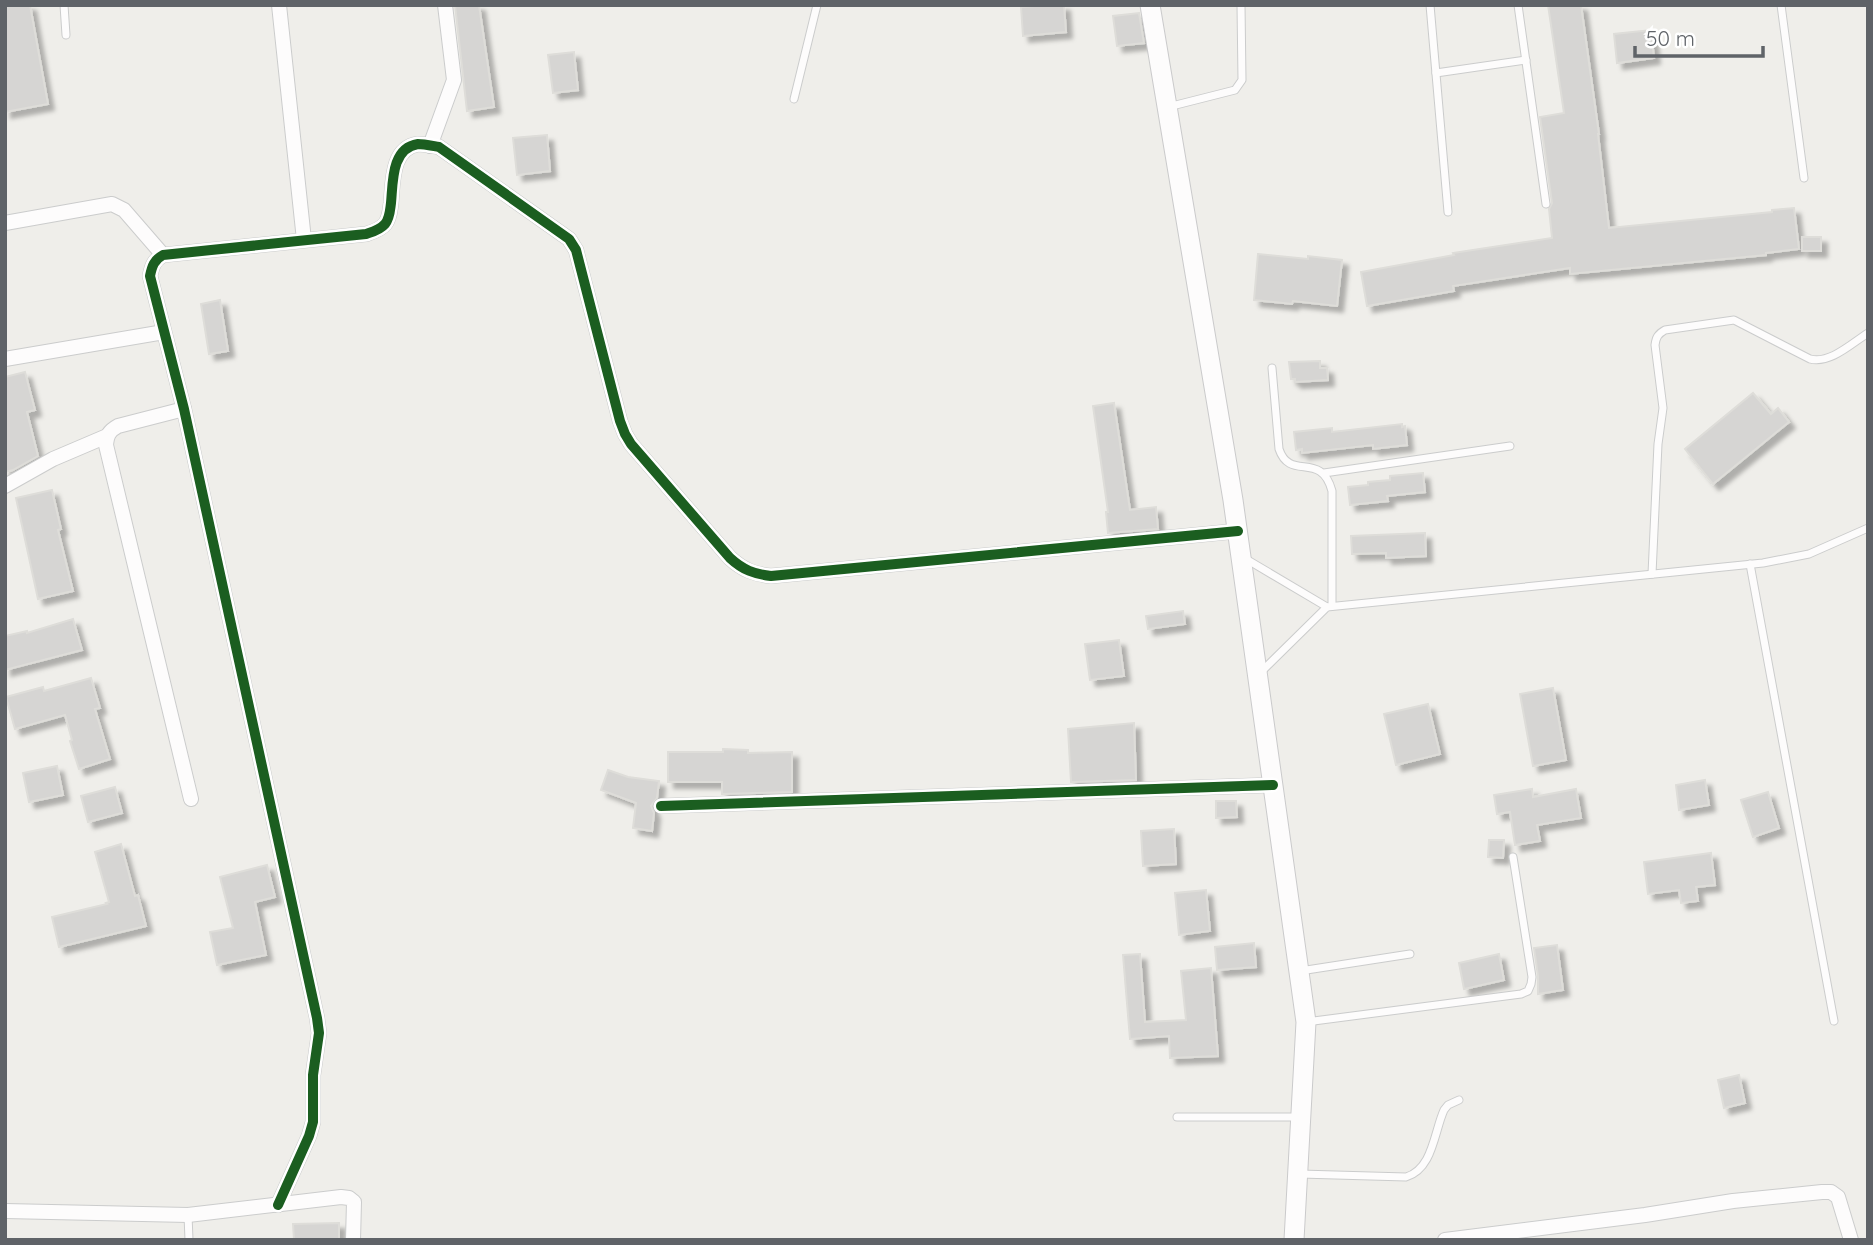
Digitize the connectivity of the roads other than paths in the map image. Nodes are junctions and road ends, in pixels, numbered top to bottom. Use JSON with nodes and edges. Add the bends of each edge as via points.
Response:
{"nodes":[{"id":1,"x":64,"y":5,"type":"edge"},
{"id":2,"x":279,"y":5,"type":"edge"},
{"id":3,"x":445,"y":5,"type":"edge"},
{"id":4,"x":817,"y":5,"type":"edge"},
{"id":5,"x":1150,"y":5,"type":"edge"},
{"id":6,"x":1241,"y":5,"type":"edge"},
{"id":7,"x":1430,"y":5,"type":"edge"},
{"id":8,"x":1518,"y":5,"type":"edge"},
{"id":9,"x":1781,"y":5,"type":"edge"},
{"id":10,"x":66,"y":35,"type":"dead end"},
{"id":11,"x":1526,"y":60,"type":"junction"},
{"id":12,"x":1436,"y":73,"type":"junction"},
{"id":13,"x":794,"y":99,"type":"dead end"},
{"id":14,"x":1168,"y":107,"type":"junction"},
{"id":15,"x":430,"y":146,"type":"junction"},
{"id":16,"x":1804,"y":178,"type":"dead end"},
{"id":17,"x":1546,"y":204,"type":"dead end"},
{"id":18,"x":1448,"y":212,"type":"dead end"},
{"id":19,"x":5,"y":223,"type":"edge"},
{"id":20,"x":304,"y":240,"type":"junction"},
{"id":21,"x":163,"y":255,"type":"junction"},
{"id":22,"x":164,"y":332,"type":"junction"},
{"id":23,"x":1868,"y":333,"type":"edge"},
{"id":24,"x":5,"y":359,"type":"edge"},
{"id":25,"x":1272,"y":368,"type":"dead end"},
{"id":26,"x":184,"y":409,"type":"junction"},
{"id":27,"x":107,"y":436,"type":"junction"},
{"id":28,"x":1510,"y":446,"type":"dead end"},
{"id":29,"x":1324,"y":473,"type":"junction"},
{"id":30,"x":5,"y":486,"type":"edge"},
{"id":31,"x":1868,"y":528,"type":"edge"},
{"id":32,"x":1238,"y":531,"type":"junction"},
{"id":33,"x":1241,"y":557,"type":"junction"},
{"id":34,"x":1751,"y":564,"type":"junction"},
{"id":35,"x":1652,"y":574,"type":"junction"},
{"id":36,"x":1329,"y":607,"type":"junction"},
{"id":37,"x":1258,"y":675,"type":"junction"},
{"id":38,"x":1273,"y":785,"type":"junction"},
{"id":39,"x":191,"y":799,"type":"dead end"},
{"id":40,"x":661,"y":806,"type":"dead end"},
{"id":41,"x":1513,"y":857,"type":"dead end"},
{"id":42,"x":1410,"y":954,"type":"dead end"},
{"id":43,"x":1298,"y":971,"type":"junction"},
{"id":44,"x":1834,"y":1021,"type":"dead end"},
{"id":45,"x":1306,"y":1023,"type":"junction"},
{"id":46,"x":1459,"y":1100,"type":"dead end"},
{"id":47,"x":1177,"y":1117,"type":"dead end"},
{"id":48,"x":1301,"y":1118,"type":"junction"},
{"id":49,"x":1297,"y":1174,"type":"junction"},
{"id":50,"x":278,"y":1205,"type":"junction"},
{"id":51,"x":5,"y":1210,"type":"edge"},
{"id":52,"x":188,"y":1215,"type":"junction"},
{"id":53,"x":189,"y":1240,"type":"edge"},
{"id":54,"x":353,"y":1240,"type":"edge"},
{"id":55,"x":1294,"y":1240,"type":"edge"},
{"id":56,"x":1299,"y":1240,"type":"edge"},
{"id":57,"x":1445,"y":1240,"type":"edge"},
{"id":58,"x":1850,"y":1240,"type":"edge"}],
"edges":[{"from":1,"to":10,"type":"lane"},
{"from":2,"to":20,"type":"street"},
{"from":3,"to":15,"type":"street","via":[[454,80]]},
{"from":4,"to":13,"type":"lane"},
{"from":5,"to":14,"type":"main road"},
{"from":6,"to":14,"type":"lane","via":[[1240,85]]},
{"from":7,"to":12,"type":"lane"},
{"from":8,"to":11,"type":"lane"},
{"from":9,"to":16,"type":"lane"},
{"from":11,"to":12,"type":"lane"},
{"from":11,"to":17,"type":"lane"},
{"from":12,"to":18,"type":"lane"},
{"from":14,"to":32,"type":"main road"},
{"from":15,"to":20,"type":"street","via":[[405,148],[399,157],[384,225],[366,234]]},
{"from":15,"to":32,"type":"street","via":[[439,147],[569,239],[576,250],[625,434],[740,568],[771,576]]},
{"from":19,"to":21,"type":"street","via":[[112,204],[124,210]]},
{"from":20,"to":21,"type":"street"},
{"from":21,"to":22,"type":"street","via":[[156,259],[150,276]]},
{"from":22,"to":24,"type":"street"},
{"from":22,"to":26,"type":"street"},
{"from":23,"to":35,"type":"lane","via":[[1819,361],[1734,320],[1660,333],[1655,345],[1663,417]]},
{"from":25,"to":29,"type":"lane","via":[[1282,457],[1293,466]]},
{"from":26,"to":27,"type":"street","via":[[118,426]]},
{"from":26,"to":50,"type":"street","via":[[317,1018],[313,1122]]},
{"from":27,"to":30,"type":"street"},
{"from":27,"to":39,"type":"street"},
{"from":28,"to":29,"type":"lane"},
{"from":29,"to":36,"type":"lane","via":[[1332,491]]},
{"from":31,"to":34,"type":"lane","via":[[1809,554]]},
{"from":32,"to":33,"type":"main road"},
{"from":33,"to":36,"type":"lane"},
{"from":33,"to":37,"type":"main road"},
{"from":34,"to":35,"type":"lane"},
{"from":34,"to":44,"type":"lane"},
{"from":35,"to":36,"type":"lane"},
{"from":36,"to":37,"type":"lane"},
{"from":37,"to":38,"type":"main road"},
{"from":38,"to":40,"type":"street"},
{"from":38,"to":43,"type":"main road"},
{"from":41,"to":45,"type":"lane","via":[[1532,977],[1528,991]]},
{"from":42,"to":43,"type":"lane"},
{"from":43,"to":45,"type":"main road"},
{"from":45,"to":48,"type":"main road"},
{"from":46,"to":49,"type":"lane","via":[[1444,1110],[1424,1166],[1413,1175]]},
{"from":47,"to":48,"type":"lane"},
{"from":48,"to":49,"type":"main road"},
{"from":49,"to":55,"type":"main road"},
{"from":50,"to":52,"type":"street"},
{"from":50,"to":54,"type":"street","via":[[349,1198],[355,1208]]},
{"from":51,"to":52,"type":"street"},
{"from":52,"to":53,"type":"lane"},
{"from":55,"to":56,"type":"street"},
{"from":57,"to":58,"type":"street","via":[[1831,1192],[1838,1197]]}]}
